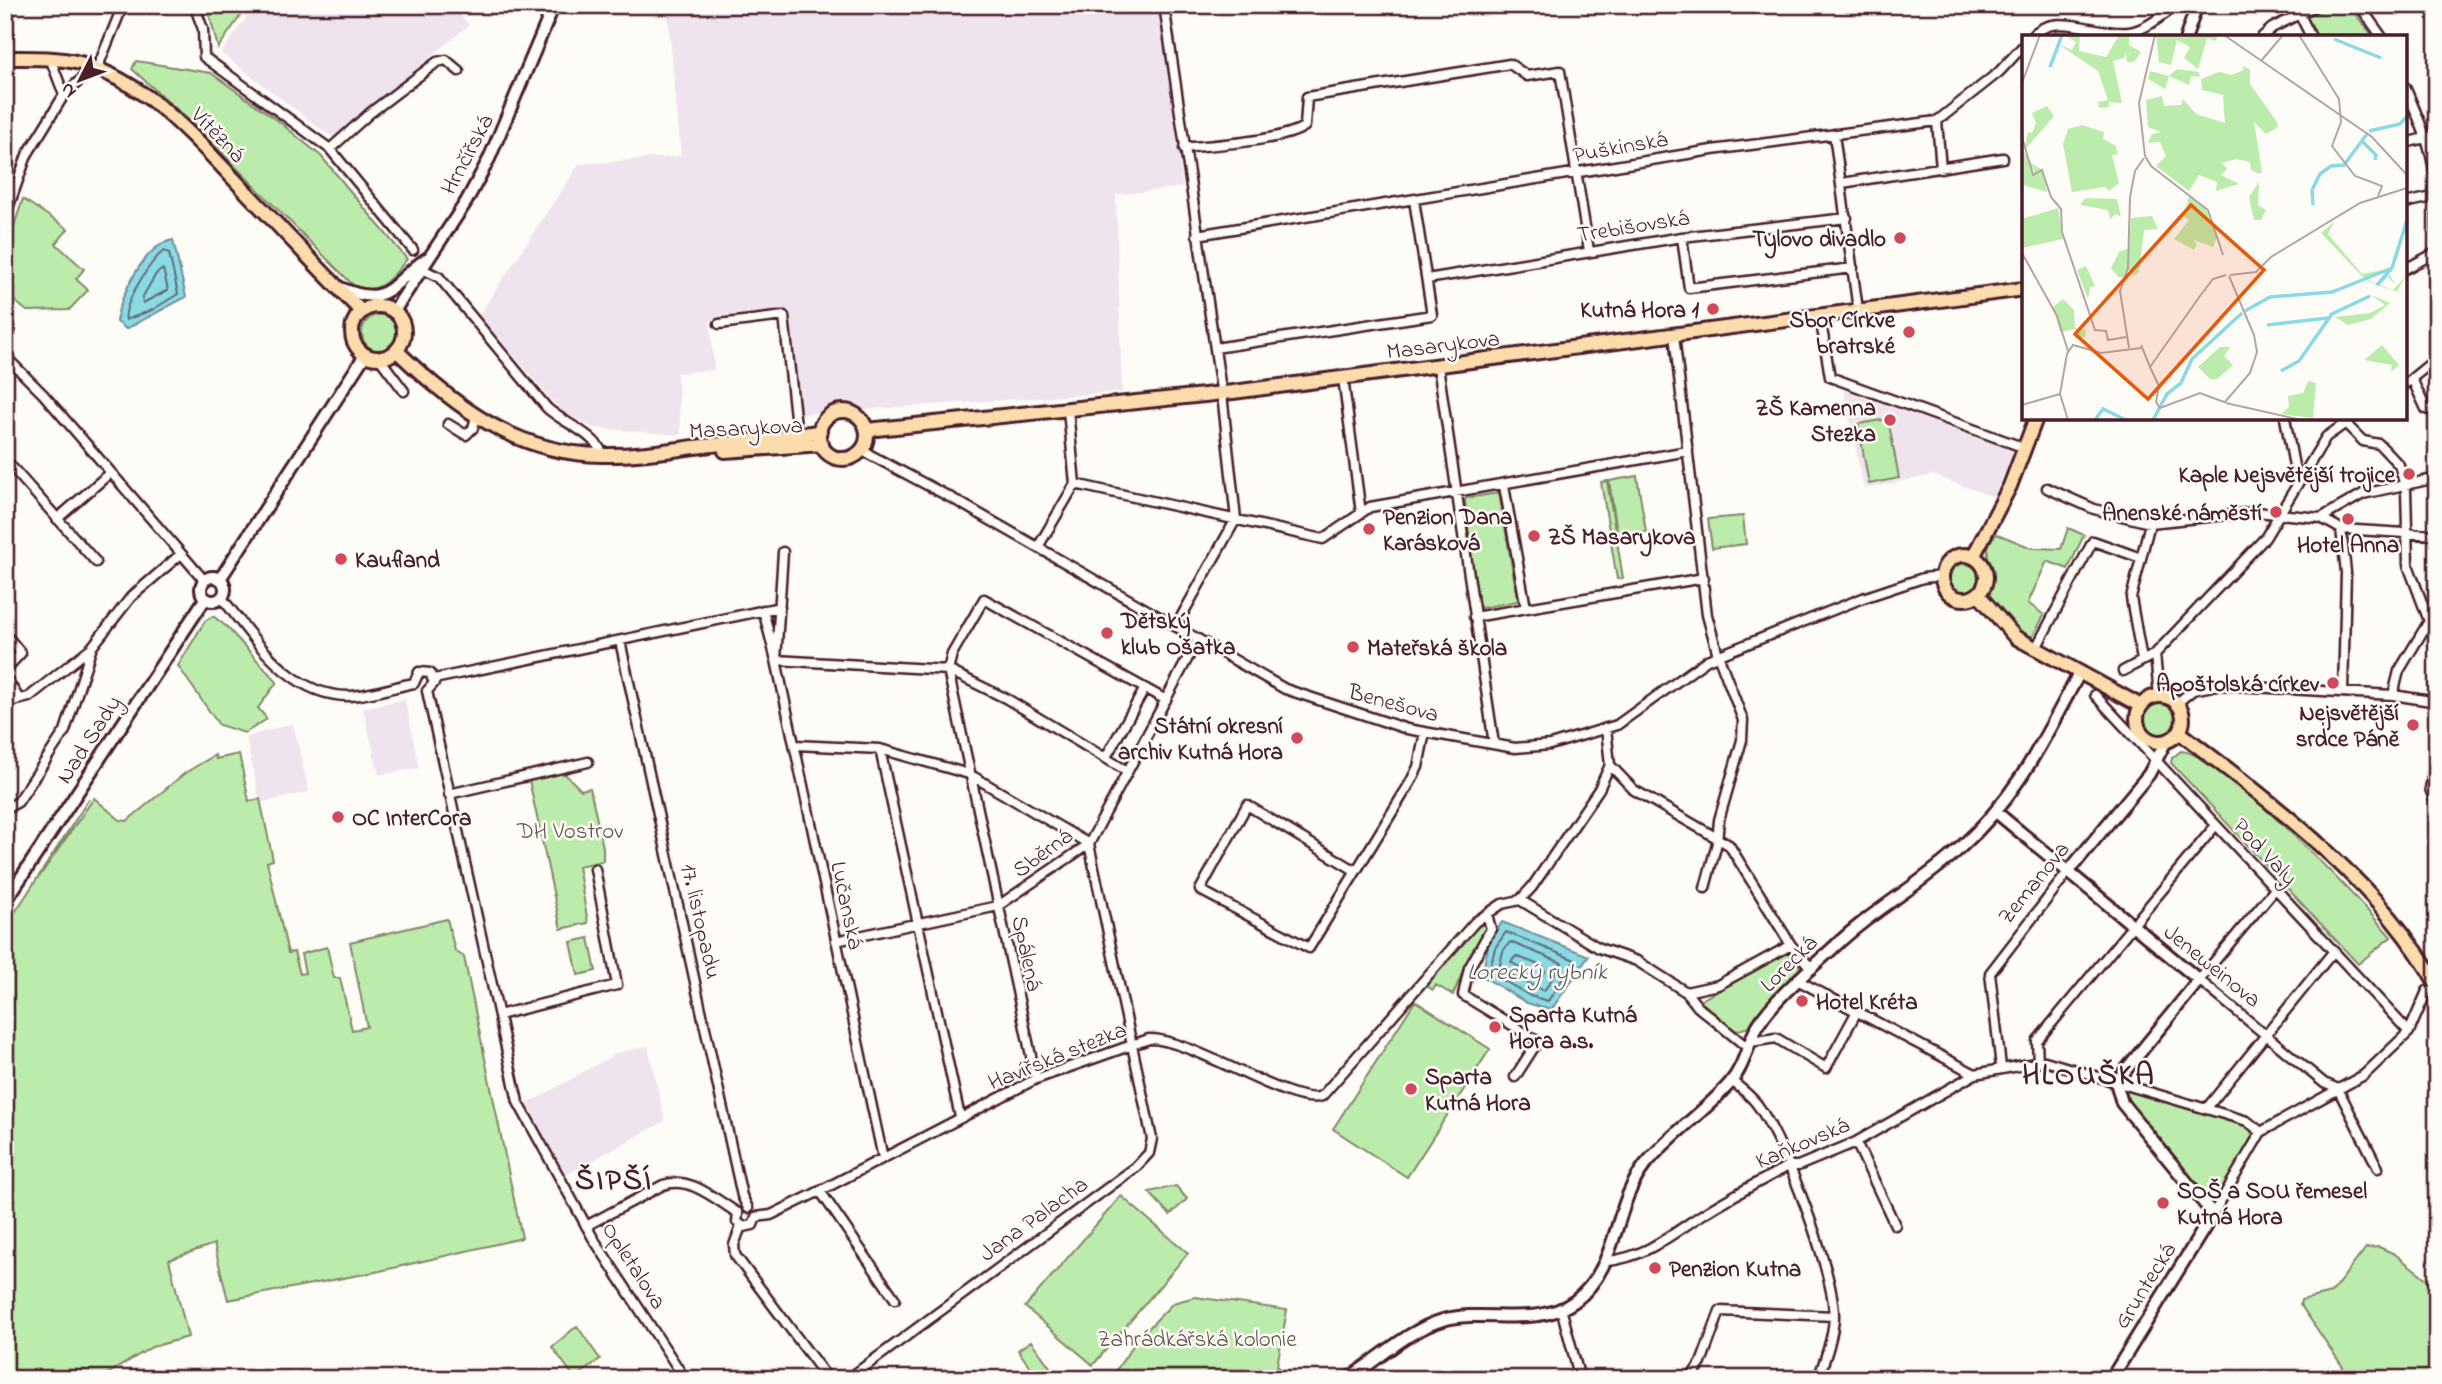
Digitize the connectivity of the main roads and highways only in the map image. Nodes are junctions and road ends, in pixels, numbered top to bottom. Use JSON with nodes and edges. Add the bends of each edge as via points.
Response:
{"nodes":[{"id":1,"x":5,"y":58,"type":"edge"},
{"id":2,"x":2022,"y":289,"type":"edge"},
{"id":3,"x":362,"y":312,"type":"junction"},
{"id":4,"x":397,"y":351,"type":"junction"},
{"id":5,"x":2035,"y":420,"type":"edge"},
{"id":6,"x":820,"y":430,"type":"junction"},
{"id":7,"x":867,"y":430,"type":"junction"},
{"id":8,"x":822,"y":444,"type":"junction"},
{"id":9,"x":672,"y":451,"type":"junction"},
{"id":10,"x":1973,"y":557,"type":"junction"},
{"id":11,"x":1978,"y":594,"type":"junction"},
{"id":12,"x":2141,"y":706,"type":"junction"},
{"id":13,"x":2179,"y":732,"type":"junction"},
{"id":14,"x":2433,"y":982,"type":"edge"}],
"edges":[{"from":1,"to":3,"type":"main road","name":"Vítězná","via":[[50,58],[95,68],[136,90],[171,115]]},
{"from":2,"to":7,"type":"main road","name":"Masarykova","via":[[1222,393]]},
{"from":3,"to":4,"type":"main road","via":[[382,306],[394,312],[404,328]]},
{"from":3,"to":4,"type":"main road","via":[[352,332],[356,347],[380,359]]},
{"from":4,"to":9,"type":"main road","name":"Masarykova","via":[[435,388],[505,432],[545,446],[603,455]]},
{"from":5,"to":10,"type":"main road","via":[[2010,486]]},
{"from":6,"to":7,"type":"main road","via":[[828,416],[841,411],[854,413]]},
{"from":6,"to":8,"type":"main road"},
{"from":6,"to":9,"type":"main road","name":"Masarykova"},
{"from":7,"to":8,"type":"main road","via":[[861,450],[842,458],[830,454]]},
{"from":8,"to":9,"type":"main road","name":"Masarykova"},
{"from":10,"to":11,"type":"main road","via":[[1986,575]]},
{"from":10,"to":11,"type":"main road","via":[[1950,561],[1943,576],[1945,588],[1957,598]]},
{"from":11,"to":12,"type":"main road","via":[[2010,633]]},
{"from":12,"to":13,"type":"main road","via":[[2137,720],[2142,733],[2153,741],[2166,741]]},
{"from":12,"to":13,"type":"main road","via":[[2158,696],[2177,703],[2184,717]]},
{"from":13,"to":14,"type":"main road","via":[[2254,788],[2337,862],[2399,931]]}]}
